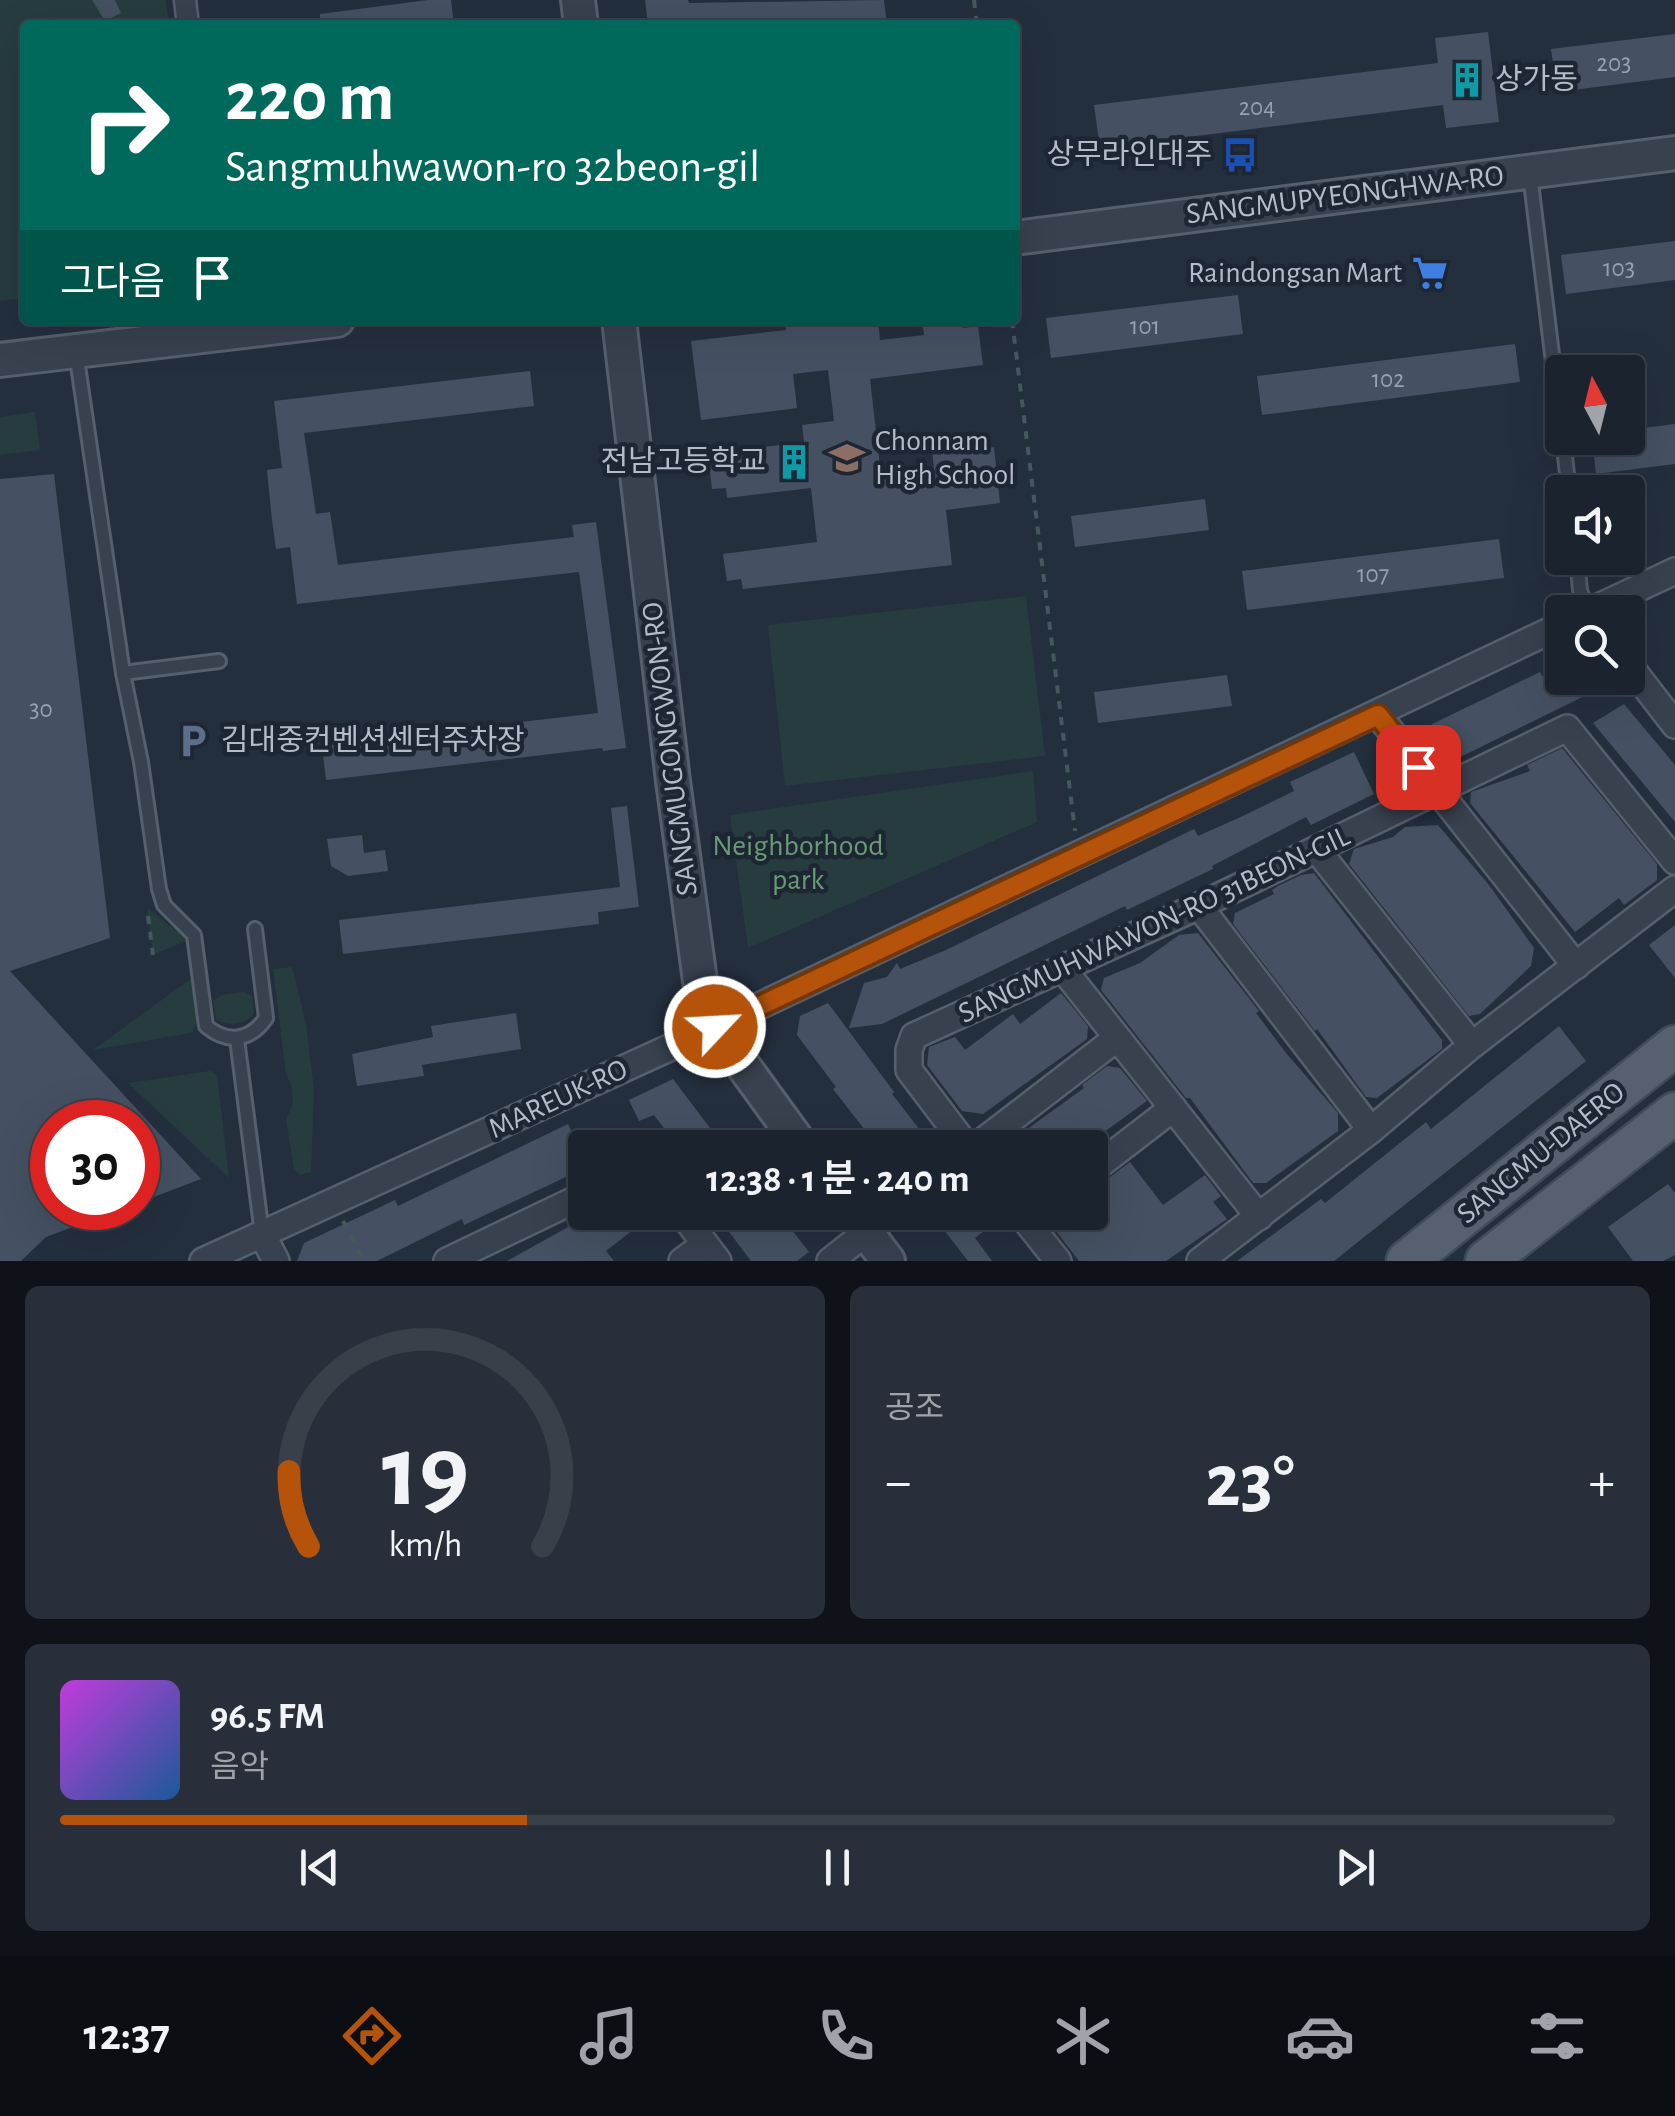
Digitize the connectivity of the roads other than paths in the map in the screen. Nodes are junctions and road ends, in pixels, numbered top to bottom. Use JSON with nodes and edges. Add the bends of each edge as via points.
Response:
{"nodes":[{"id":1,"x":1675,"y":153,"type":"edge"},
{"id":2,"x":1530,"y":172,"type":"junction"},
{"id":3,"x":1020,"y":237,"type":"edge"},
{"id":4,"x":258,"y":325,"type":"edge"},
{"id":5,"x":620,"y":325,"type":"edge"},
{"id":6,"x":227,"y":327,"type":"edge"},
{"id":7,"x":75,"y":350,"type":"junction"},
{"id":8,"x":1553,"y":355,"type":"edge"},
{"id":9,"x":0,"y":360,"type":"edge"},
{"id":10,"x":1675,"y":571,"type":"edge"},
{"id":11,"x":1624,"y":595,"type":"edge"},
{"id":12,"x":1545,"y":633,"type":"edge"},
{"id":13,"x":219,"y":661,"type":"dead end"},
{"id":14,"x":122,"y":673,"type":"junction"},
{"id":15,"x":1645,"y":686,"type":"edge"},
{"id":16,"x":1378,"y":715,"type":"junction"},
{"id":17,"x":1675,"y":725,"type":"edge"},
{"id":18,"x":1437,"y":792,"type":"junction"},
{"id":19,"x":1317,"y":850,"type":"junction"},
{"id":20,"x":1675,"y":861,"type":"edge"},
{"id":21,"x":1675,"y":890,"type":"edge"},
{"id":22,"x":1199,"y":906,"type":"junction"},
{"id":23,"x":254,"y":928,"type":"dead end"},
{"id":24,"x":1576,"y":966,"type":"junction"},
{"id":25,"x":1063,"y":969,"type":"junction"},
{"id":26,"x":715,"y":1027,"type":"junction"},
{"id":27,"x":1117,"y":1038,"type":"junction"},
{"id":28,"x":237,"y":1039,"type":"junction"},
{"id":29,"x":1472,"y":1045,"type":"junction"},
{"id":30,"x":1675,"y":1046,"type":"edge"},
{"id":31,"x":1173,"y":1108,"type":"junction"},
{"id":32,"x":1675,"y":1114,"type":"edge"},
{"id":33,"x":790,"y":1130,"type":"edge"},
{"id":34,"x":957,"y":1130,"type":"edge"},
{"id":35,"x":995,"y":1130,"type":"edge"},
{"id":36,"x":1372,"y":1130,"type":"junction"},
{"id":37,"x":1108,"y":1158,"type":"edge"},
{"id":38,"x":568,"y":1203,"type":"edge"},
{"id":39,"x":1259,"y":1218,"type":"junction"},
{"id":40,"x":694,"y":1230,"type":"edge"},
{"id":41,"x":853,"y":1230,"type":"edge"},
{"id":42,"x":864,"y":1230,"type":"edge"},
{"id":43,"x":1037,"y":1230,"type":"edge"},
{"id":44,"x":262,"y":1234,"type":"junction"},
{"id":45,"x":711,"y":1252,"type":"edge"},
{"id":46,"x":451,"y":1260,"type":"edge"},
{"id":47,"x":203,"y":1261,"type":"edge"},
{"id":48,"x":276,"y":1261,"type":"edge"},
{"id":49,"x":682,"y":1261,"type":"edge"},
{"id":50,"x":830,"y":1261,"type":"edge"},
{"id":51,"x":888,"y":1261,"type":"edge"},
{"id":52,"x":1058,"y":1261,"type":"edge"},
{"id":53,"x":1200,"y":1261,"type":"edge"},
{"id":54,"x":1407,"y":1261,"type":"edge"},
{"id":55,"x":1486,"y":1261,"type":"edge"}],
"edges":[{"from":1,"to":2,"type":"street","name":"SANGMUPYEONGHWA-RO"},
{"from":2,"to":3,"type":"street","name":"SANGMUPYEONGHWA-RO"},
{"from":2,"to":8,"type":"lane"},
{"from":4,"to":6,"type":"street"},
{"from":5,"to":26,"type":"street","name":"SANGMUGONGWON-RO","via":[[680,838],[700,982]]},
{"from":6,"to":7,"type":"street"},
{"from":7,"to":9,"type":"street"},
{"from":7,"to":14,"type":"lane"},
{"from":10,"to":11,"type":"street"},
{"from":12,"to":16,"type":"street","name":"MAREUK-RO"},
{"from":13,"to":14,"type":"lane"},
{"from":14,"to":28,"type":"lane","via":[[164,905],[194,935],[206,1026]]},
{"from":15,"to":17,"type":"street"},
{"from":16,"to":18,"type":"street"},
{"from":16,"to":26,"type":"street","name":"MAREUK-RO"},
{"from":18,"to":19,"type":"street","name":"SANGMUHWAWON-RO 31BEON-GIL"},
{"from":18,"to":20,"type":"street","name":"SANGMUHWAWON-RO 31BEON-GIL","via":[[1568,728]]},
{"from":18,"to":24,"type":"street"},
{"from":19,"to":22,"type":"street","name":"SANGMUHWAWON-RO 31BEON-GIL"},
{"from":19,"to":29,"type":"street"},
{"from":21,"to":24,"type":"street"},
{"from":22,"to":25,"type":"street","name":"SANGMUHWAWON-RO 31BEON-GIL"},
{"from":22,"to":36,"type":"street"},
{"from":23,"to":28,"type":"lane","via":[[266,1018]]},
{"from":24,"to":29,"type":"street"},
{"from":25,"to":27,"type":"street"},
{"from":25,"to":34,"type":"street","name":"SANGMUHWAWON-RO 31BEON-GIL","via":[[914,1036],[909,1070]]},
{"from":26,"to":33,"type":"street","name":"SANGMUGONGWON-RO"},
{"from":26,"to":44,"type":"street","name":"MAREUK-RO"},
{"from":27,"to":31,"type":"street"},
{"from":27,"to":35,"type":"street"},
{"from":28,"to":44,"type":"lane"},
{"from":29,"to":36,"type":"street"},
{"from":30,"to":54,"type":"main road","name":"SANGMU-DAERO"},
{"from":31,"to":37,"type":"street"},
{"from":31,"to":39,"type":"street"},
{"from":32,"to":55,"type":"main road","name":"SANGMU-DAERO"},
{"from":36,"to":39,"type":"street"},
{"from":38,"to":46,"type":"street"},
{"from":39,"to":53,"type":"street"},
{"from":40,"to":45,"type":"street"},
{"from":41,"to":50,"type":"street"},
{"from":42,"to":51,"type":"street"},
{"from":43,"to":52,"type":"street"},
{"from":44,"to":47,"type":"street","name":"MAREUK-RO"},
{"from":44,"to":48,"type":"street"},
{"from":45,"to":49,"type":"street"}]}
